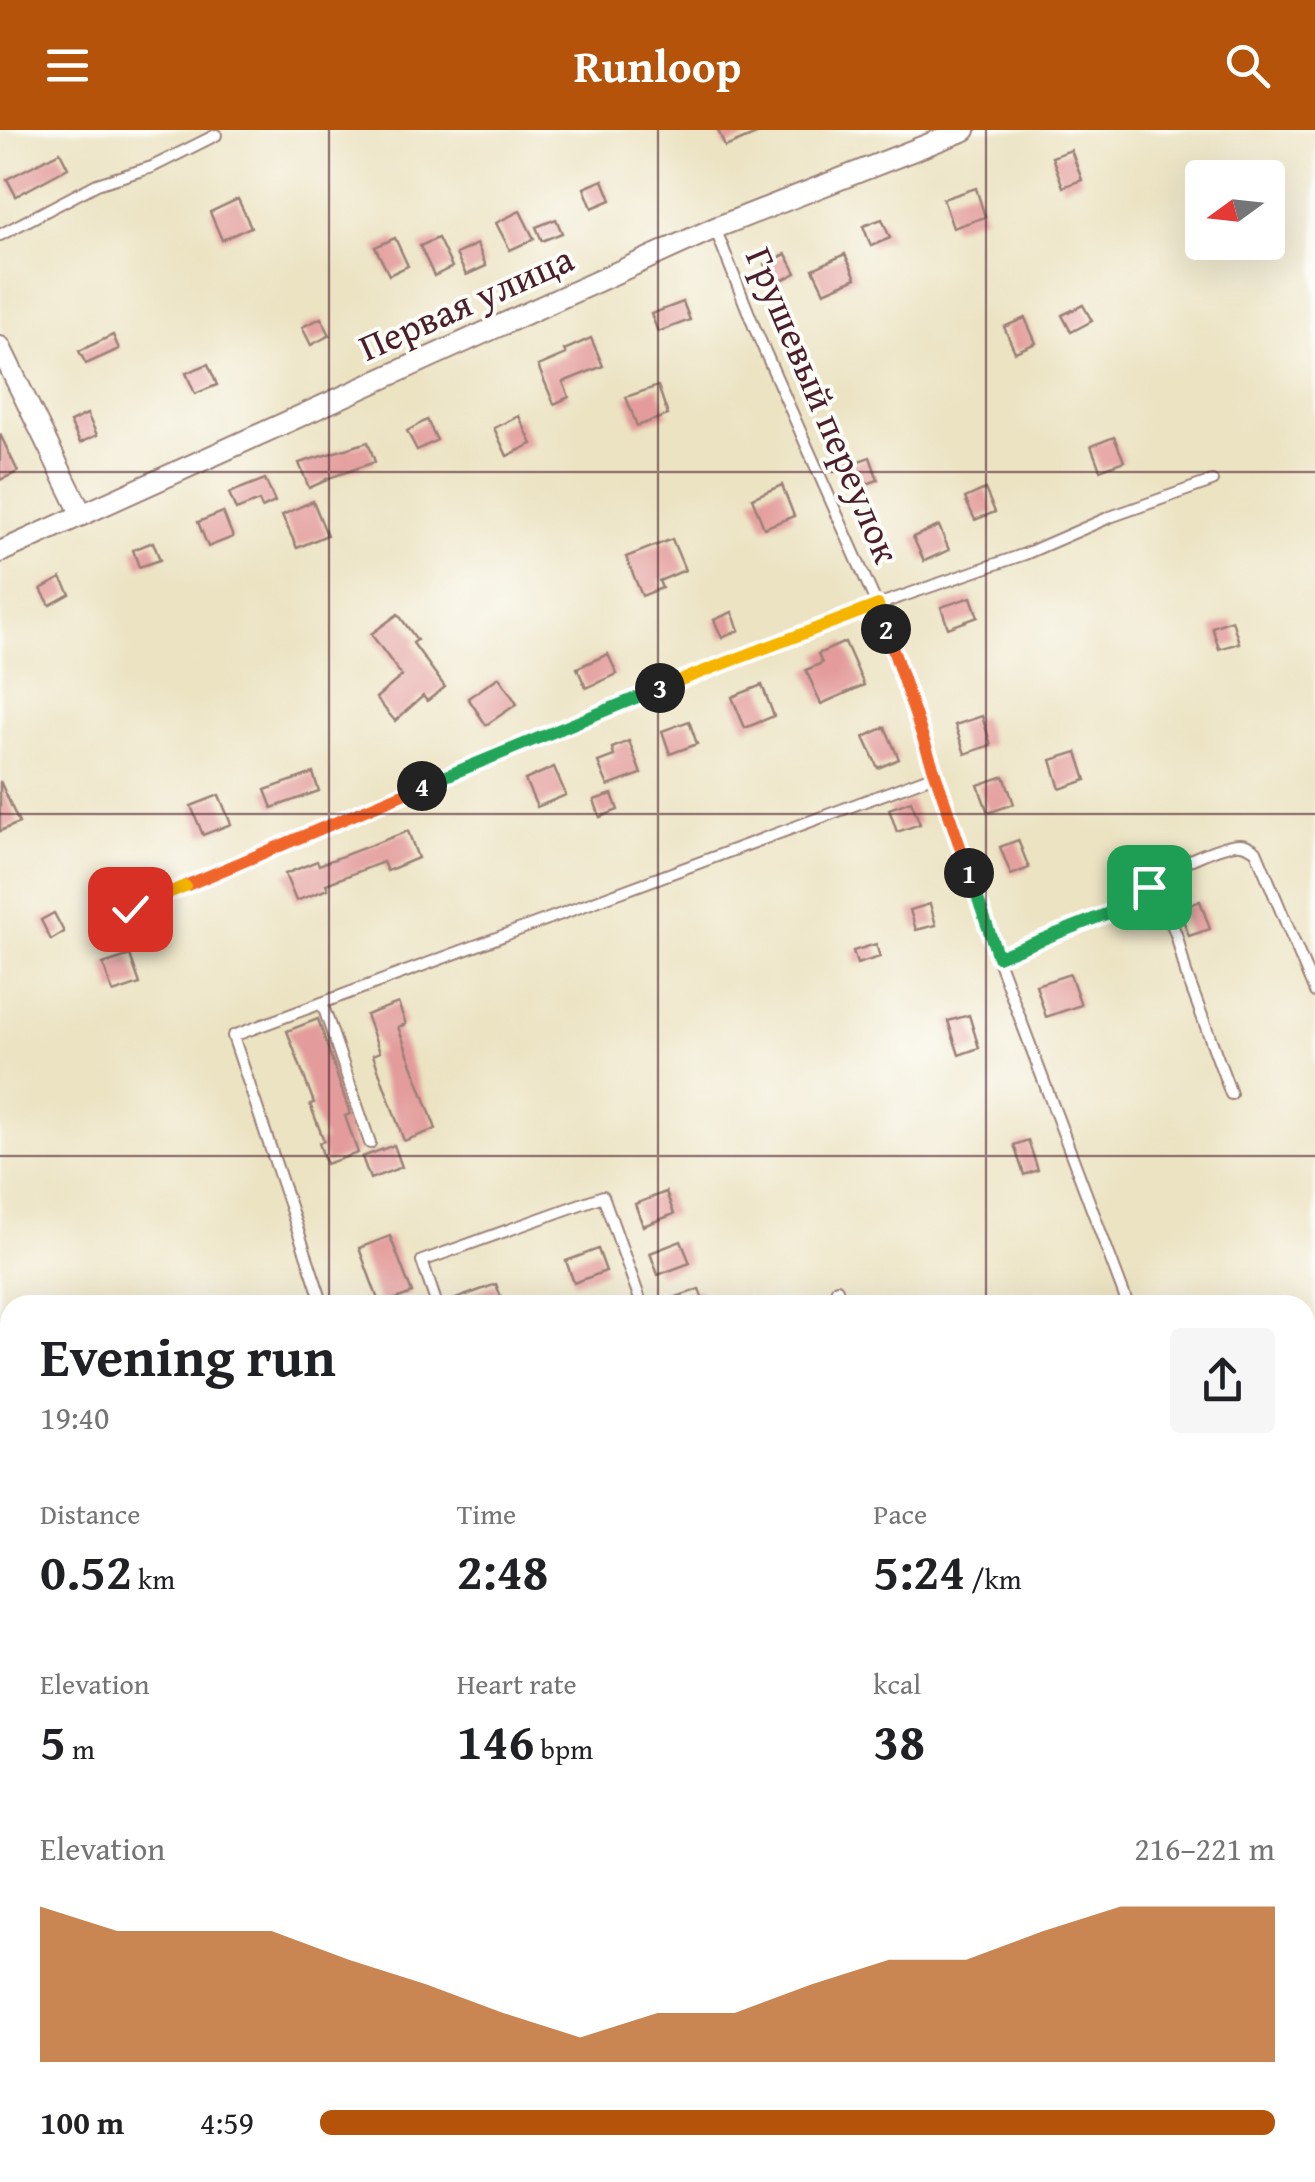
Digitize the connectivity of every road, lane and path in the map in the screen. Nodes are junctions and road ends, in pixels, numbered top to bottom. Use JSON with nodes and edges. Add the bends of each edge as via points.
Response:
{"nodes":[{"id":1,"x":966,"y":130,"type":"edge"},
{"id":2,"x":216,"y":135,"type":"dead end"},
{"id":3,"x":715,"y":228,"type":"junction"},
{"id":4,"x":0,"y":235,"type":"edge"},
{"id":5,"x":0,"y":348,"type":"edge"},
{"id":6,"x":1212,"y":481,"type":"dead end"},
{"id":7,"x":82,"y":515,"type":"junction"},
{"id":8,"x":0,"y":552,"type":"edge"},
{"id":9,"x":878,"y":605,"type":"junction"},
{"id":10,"x":936,"y":775,"type":"junction"},
{"id":11,"x":1136,"y":902,"type":"junction"},
{"id":12,"x":130,"y":909,"type":"dead end"},
{"id":13,"x":998,"y":957,"type":"junction"},
{"id":14,"x":1315,"y":992,"type":"edge"},
{"id":15,"x":322,"y":1003,"type":"junction"},
{"id":16,"x":1231,"y":1094,"type":"dead end"},
{"id":17,"x":370,"y":1143,"type":"dead end"},
{"id":18,"x":837,"y":1289,"type":"dead end"},
{"id":19,"x":320,"y":1295,"type":"edge"},
{"id":20,"x":434,"y":1295,"type":"edge"},
{"id":21,"x":639,"y":1295,"type":"edge"},
{"id":22,"x":839,"y":1295,"type":"edge"},
{"id":23,"x":1124,"y":1295,"type":"edge"}],
"edges":[{"from":1,"to":3,"type":"street","name":"Первая улица"},
{"from":2,"to":4,"type":"lane","via":[[152,167],[97,184]]},
{"from":3,"to":7,"type":"street","name":"Первая улица"},
{"from":3,"to":9,"type":"lane","name":"Грушевый переулок"},
{"from":5,"to":7,"type":"street"},
{"from":6,"to":9,"type":"lane","name":"Грушевый переулок"},
{"from":7,"to":8,"type":"street","name":"Первая улица"},
{"from":9,"to":10,"type":"lane","name":"Грушевый переулок"},
{"from":9,"to":12,"type":"lane","name":"Грушевый переулок","via":[[549,733]]},
{"from":10,"to":13,"type":"lane","name":"Грушевый переулок"},
{"from":10,"to":15,"type":"lane"},
{"from":11,"to":13,"type":"lane"},
{"from":11,"to":14,"type":"lane","via":[[1172,870],[1228,845],[1248,845]]},
{"from":11,"to":16,"type":"lane","via":[[1160,908],[1170,919]]},
{"from":13,"to":23,"type":"lane","name":"Грушевый переулок"},
{"from":15,"to":17,"type":"lane"},
{"from":15,"to":19,"type":"lane","via":[[233,1036]]},
{"from":18,"to":22,"type":"lane"},
{"from":20,"to":21,"type":"lane","via":[[422,1260],[604,1196]]}]}
